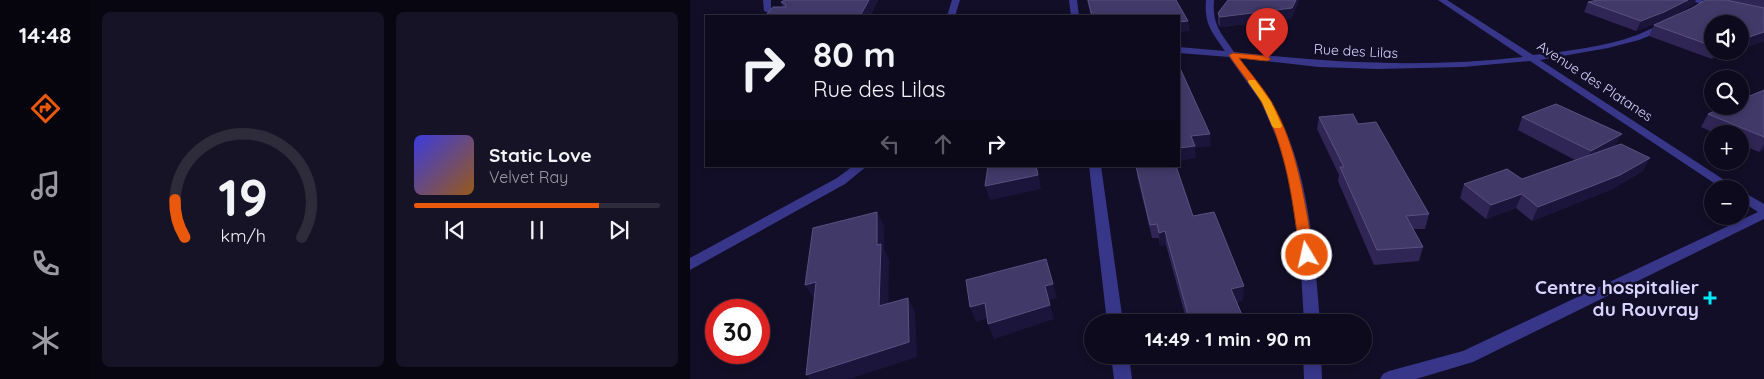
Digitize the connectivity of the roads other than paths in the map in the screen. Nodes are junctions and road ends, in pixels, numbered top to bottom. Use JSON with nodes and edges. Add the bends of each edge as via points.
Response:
{"nodes":[{"id":1,"x":767,"y":0,"type":"edge"},
{"id":2,"x":956,"y":0,"type":"edge"},
{"id":3,"x":1073,"y":0,"type":"edge"},
{"id":4,"x":1210,"y":0,"type":"edge"},
{"id":5,"x":1442,"y":0,"type":"edge"},
{"id":6,"x":1690,"y":0,"type":"edge"},
{"id":7,"x":1729,"y":8,"type":"edge"},
{"id":8,"x":783,"y":15,"type":"edge"},
{"id":9,"x":951,"y":15,"type":"edge"},
{"id":10,"x":1075,"y":15,"type":"edge"},
{"id":11,"x":1676,"y":22,"type":"edge"},
{"id":12,"x":1180,"y":50,"type":"edge"},
{"id":13,"x":1233,"y":55,"type":"junction"},
{"id":14,"x":1533,"y":58,"type":"junction"},
{"id":15,"x":860,"y":167,"type":"edge"},
{"id":16,"x":1095,"y":167,"type":"edge"},
{"id":17,"x":1718,"y":180,"type":"edge"},
{"id":18,"x":1749,"y":200,"type":"edge"},
{"id":19,"x":1764,"y":210,"type":"edge"},
{"id":20,"x":1764,"y":214,"type":"edge"},
{"id":21,"x":690,"y":265,"type":"edge"},
{"id":22,"x":1115,"y":314,"type":"edge"},
{"id":23,"x":1311,"y":314,"type":"edge"},
{"id":24,"x":1121,"y":364,"type":"edge"},
{"id":25,"x":1312,"y":364,"type":"edge"},
{"id":26,"x":1123,"y":379,"type":"edge"},
{"id":27,"x":1313,"y":379,"type":"edge"},
{"id":28,"x":1389,"y":379,"type":"edge"}],
"edges":[{"from":1,"to":8,"type":"street","via":[[768,9]]},
{"from":2,"to":9,"type":"street"},
{"from":3,"to":10,"type":"street"},
{"from":4,"to":13,"type":"street","via":[[1212,27]]},
{"from":5,"to":14,"type":"street","name":"Avenue des Platanes"},
{"from":6,"to":7,"type":"street","via":[[1700,6]]},
{"from":11,"to":14,"type":"street","name":"Rue des Lilas","via":[[1615,44]]},
{"from":12,"to":13,"type":"street","name":"Rue des Lilas"},
{"from":13,"to":14,"type":"street","name":"Rue des Lilas","via":[[1319,64],[1397,67],[1469,65]]},
{"from":13,"to":23,"type":"street","via":[[1266,102],[1283,139],[1295,179],[1307,255]]},
{"from":14,"to":17,"type":"street","name":"Avenue des Platanes"},
{"from":15,"to":21,"type":"street","via":[[841,181]]},
{"from":16,"to":22,"type":"street"},
{"from":18,"to":19,"type":"street"},
{"from":20,"to":28,"type":"street","via":[[1467,357]]},
{"from":24,"to":26,"type":"street"},
{"from":25,"to":27,"type":"street"}]}
